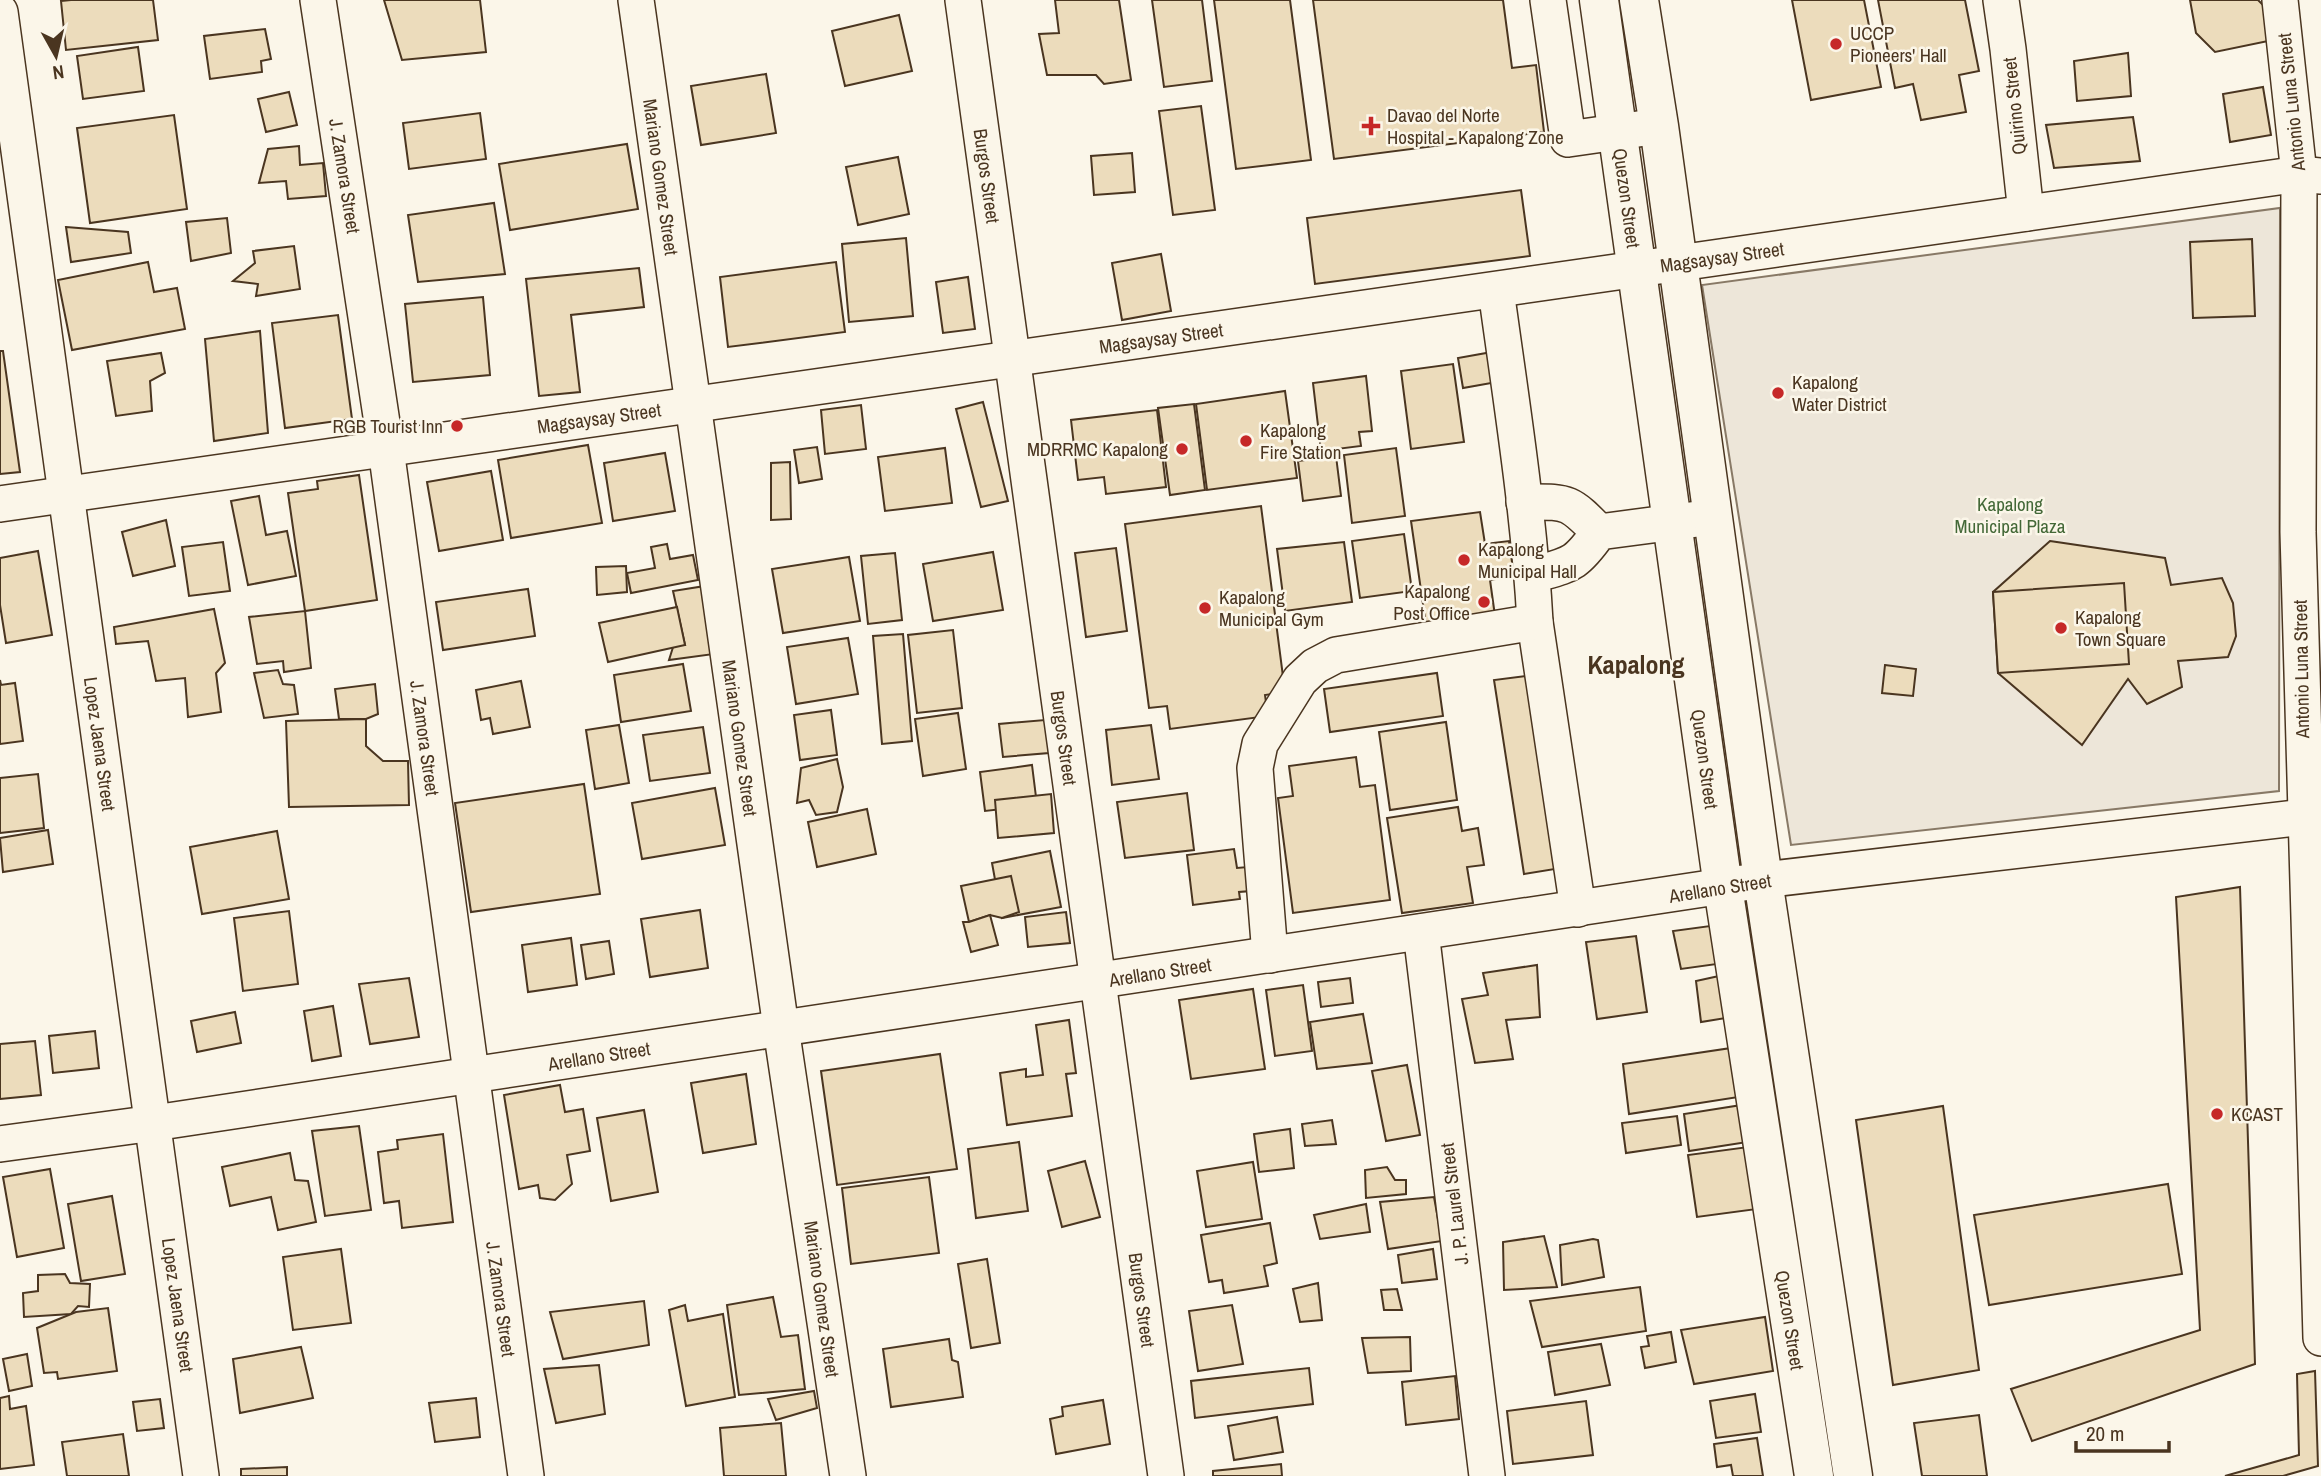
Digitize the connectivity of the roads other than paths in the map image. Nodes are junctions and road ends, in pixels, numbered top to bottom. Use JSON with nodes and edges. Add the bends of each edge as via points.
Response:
{"nodes":[{"id":1,"x":318,"y":0,"type":"edge"},
{"id":2,"x":636,"y":0,"type":"edge"},
{"id":3,"x":963,"y":0,"type":"edge"},
{"id":4,"x":1548,"y":0,"type":"edge"},
{"id":5,"x":1599,"y":0,"type":"edge"},
{"id":6,"x":1639,"y":0,"type":"edge"},
{"id":7,"x":2001,"y":0,"type":"edge"},
{"id":8,"x":2280,"y":0,"type":"edge"},
{"id":9,"x":0,"y":12,"type":"edge"},
{"id":10,"x":1659,"y":125,"type":"junction"},
{"id":11,"x":1618,"y":131,"type":"junction"},
{"id":12,"x":2310,"y":175,"type":"edge"},
{"id":13,"x":2026,"y":213,"type":"junction"},
{"id":14,"x":1678,"y":264,"type":"junction"},
{"id":15,"x":1637,"y":270,"type":"junction"},
{"id":16,"x":1496,"y":290,"type":"junction"},
{"id":17,"x":1013,"y":359,"type":"junction"},
{"id":18,"x":694,"y":405,"type":"junction"},
{"id":19,"x":386,"y":449,"type":"junction"},
{"id":20,"x":64,"y":495,"type":"junction"},
{"id":21,"x":1524,"y":502,"type":"junction"},
{"id":22,"x":0,"y":505,"type":"edge"},
{"id":23,"x":1713,"y":517,"type":"junction"},
{"id":24,"x":1672,"y":523,"type":"junction"},
{"id":25,"x":1599,"y":532,"type":"junction"},
{"id":26,"x":1533,"y":575,"type":"junction"},
{"id":27,"x":1535,"y":622,"type":"junction"},
{"id":28,"x":2313,"y":815,"type":"edge"},
{"id":29,"x":1763,"y":880,"type":"junction"},
{"id":30,"x":1723,"y":887,"type":"junction"},
{"id":31,"x":1578,"y":909,"type":"junction"},
{"id":32,"x":1421,"y":932,"type":"junction"},
{"id":33,"x":1270,"y":955,"type":"junction"},
{"id":34,"x":1097,"y":981,"type":"junction"},
{"id":35,"x":781,"y":1028,"type":"junction"},
{"id":36,"x":471,"y":1075,"type":"junction"},
{"id":37,"x":154,"y":1123,"type":"junction"},
{"id":38,"x":0,"y":1144,"type":"edge"},
{"id":39,"x":2321,"y":1338,"type":"edge"},
{"id":40,"x":201,"y":1476,"type":"edge"},
{"id":41,"x":526,"y":1476,"type":"edge"},
{"id":42,"x":848,"y":1476,"type":"edge"},
{"id":43,"x":1166,"y":1476,"type":"edge"},
{"id":44,"x":1487,"y":1476,"type":"edge"},
{"id":45,"x":1814,"y":1476,"type":"edge"},
{"id":46,"x":1853,"y":1476,"type":"edge"}],
"edges":[{"from":1,"to":19,"type":"street","name":"J. Zamora Street"},
{"from":2,"to":18,"type":"street","name":"Mariano Gomez Street"},
{"from":3,"to":17,"type":"street","name":"Burgos Street"},
{"from":4,"to":11,"type":"street","via":[[1568,139]]},
{"from":5,"to":11,"type":"highway","name":"Quezon Street"},
{"from":6,"to":10,"type":"highway","name":"Quezon Street"},
{"from":7,"to":13,"type":"street","name":"Quirino Street"},
{"from":8,"to":12,"type":"street","name":"Antonio Luna Street"},
{"from":9,"to":20,"type":"street","name":"Lopez Jaena Street"},
{"from":10,"to":11,"type":"street"},
{"from":10,"to":14,"type":"highway","name":"Quezon Street"},
{"from":11,"to":15,"type":"highway","name":"Quezon Street"},
{"from":12,"to":13,"type":"street","name":"Magsaysay Street"},
{"from":12,"to":28,"type":"street","name":"Antonio Luna Street","via":[[2298,532]]},
{"from":13,"to":14,"type":"street","name":"Magsaysay Street"},
{"from":14,"to":15,"type":"street","name":"Magsaysay Street"},
{"from":14,"to":23,"type":"highway","name":"Quezon Street"},
{"from":15,"to":16,"type":"street","name":"Magsaysay Street"},
{"from":15,"to":24,"type":"highway","name":"Quezon Street"},
{"from":16,"to":17,"type":"street","name":"Magsaysay Street"},
{"from":16,"to":21,"type":"street"},
{"from":17,"to":18,"type":"street","name":"Magsaysay Street"},
{"from":17,"to":34,"type":"street","name":"Burgos Street"},
{"from":18,"to":19,"type":"street","name":"Magsaysay Street"},
{"from":18,"to":35,"type":"street","name":"Mariano Gomez Street"},
{"from":19,"to":20,"type":"street","name":"Magsaysay Street"},
{"from":19,"to":36,"type":"street","name":"J. Zamora Street"},
{"from":20,"to":22,"type":"street","name":"Magsaysay Street"},
{"from":20,"to":37,"type":"street","name":"Lopez Jaena Street"},
{"from":21,"to":25,"type":"street","via":[[1562,502]]},
{"from":21,"to":26,"type":"street"},
{"from":23,"to":24,"type":"street"},
{"from":23,"to":29,"type":"highway","name":"Quezon Street"},
{"from":24,"to":25,"type":"street"},
{"from":24,"to":30,"type":"highway","name":"Quezon Street"},
{"from":25,"to":26,"type":"street","via":[[1573,562]]},
{"from":26,"to":27,"type":"street"},
{"from":27,"to":31,"type":"street"},
{"from":27,"to":33,"type":"street","via":[[1336,654],[1300,680],[1260,744],[1255,768]]},
{"from":28,"to":29,"type":"street","name":"Arellano Street"},
{"from":28,"to":39,"type":"street","name":"Antonio Luna Street"},
{"from":29,"to":30,"type":"street","name":"Arellano Street"},
{"from":29,"to":46,"type":"highway","name":"Quezon Street"},
{"from":30,"to":31,"type":"street","name":"Arellano Street"},
{"from":30,"to":45,"type":"highway","name":"Quezon Street"},
{"from":31,"to":32,"type":"street","name":"Arellano Street"},
{"from":32,"to":33,"type":"street","name":"Arellano Street"},
{"from":32,"to":44,"type":"street","name":"J. P. Laurel Street"},
{"from":33,"to":34,"type":"street","name":"Arellano Street"},
{"from":34,"to":35,"type":"street","name":"Arellano Street"},
{"from":34,"to":43,"type":"street","name":"Burgos Street"},
{"from":35,"to":36,"type":"street","name":"Arellano Street"},
{"from":35,"to":42,"type":"street","name":"Mariano Gomez Street"},
{"from":36,"to":37,"type":"street","name":"Arellano Street"},
{"from":36,"to":41,"type":"street","name":"J. Zamora Street"},
{"from":37,"to":38,"type":"street","name":"Arellano Street"},
{"from":37,"to":40,"type":"street","name":"Lopez Jaena Street"}]}
